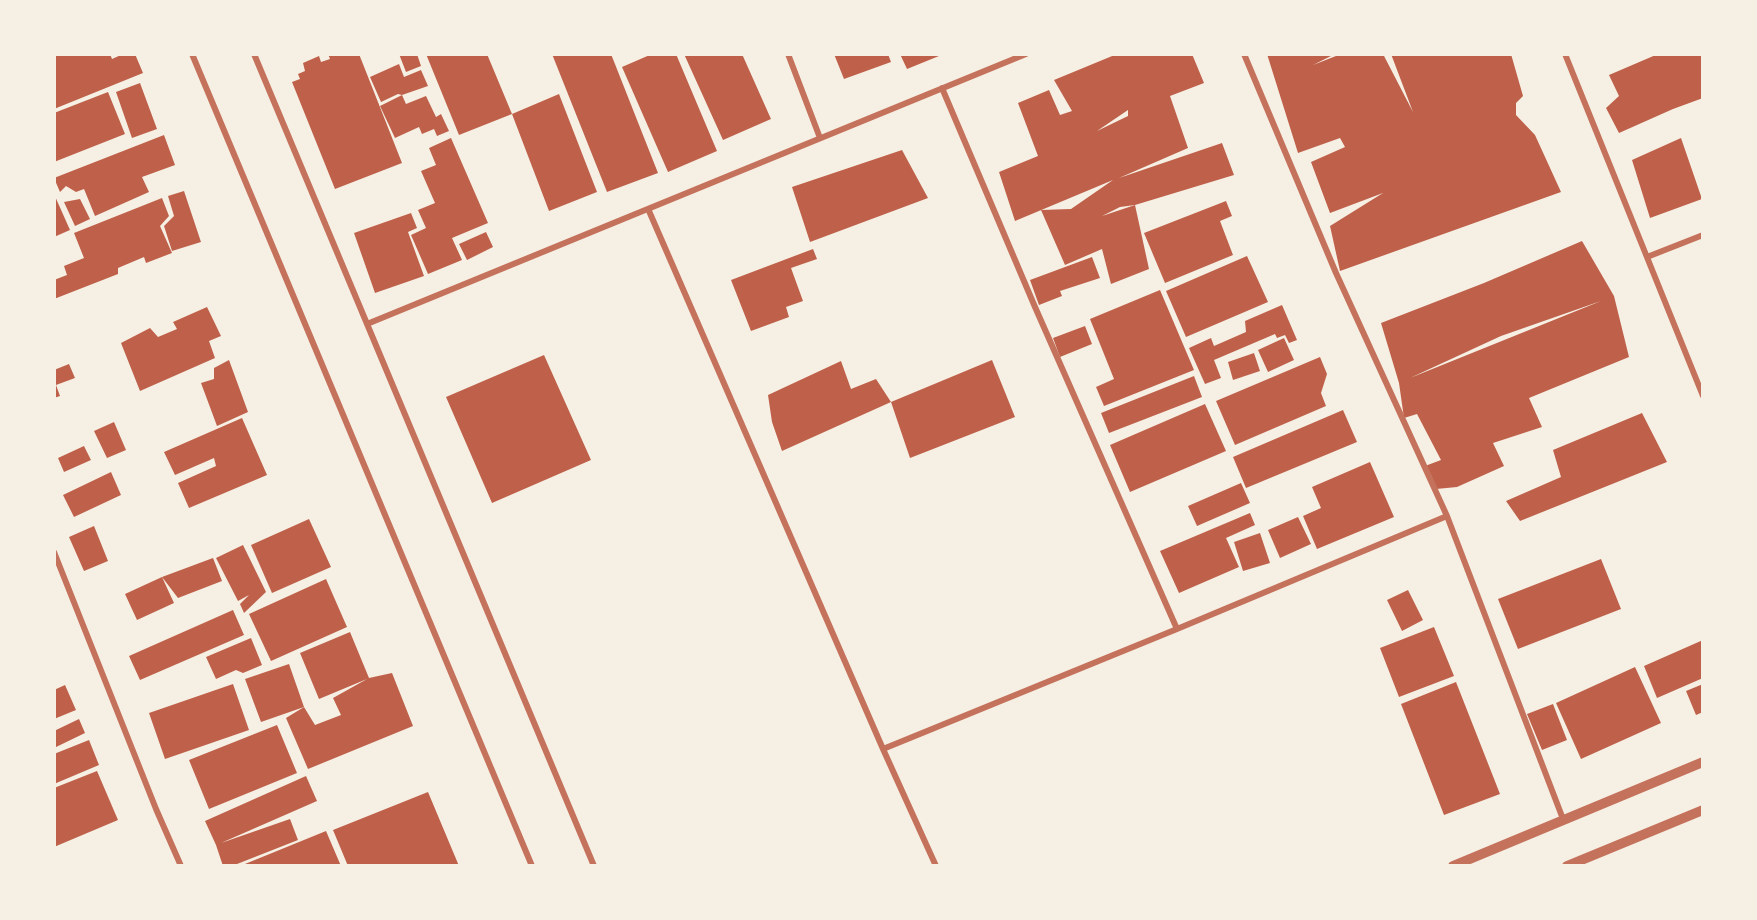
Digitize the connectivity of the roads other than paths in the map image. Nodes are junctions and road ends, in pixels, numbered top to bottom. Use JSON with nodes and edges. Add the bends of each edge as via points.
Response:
{"nodes":[{"id":1,"x":192,"y":54,"type":"edge"},
{"id":2,"x":254,"y":54,"type":"edge"},
{"id":3,"x":788,"y":54,"type":"edge"},
{"id":4,"x":1026,"y":54,"type":"edge"},
{"id":5,"x":1244,"y":54,"type":"edge"},
{"id":6,"x":1565,"y":54,"type":"edge"},
{"id":7,"x":942,"y":88,"type":"junction"},
{"id":8,"x":820,"y":138,"type":"junction"},
{"id":9,"x":649,"y":211,"type":"junction"},
{"id":10,"x":1703,"y":235,"type":"edge"},
{"id":11,"x":1647,"y":257,"type":"junction"},
{"id":12,"x":367,"y":324,"type":"junction"},
{"id":13,"x":1703,"y":396,"type":"edge"},
{"id":14,"x":1447,"y":516,"type":"junction"},
{"id":15,"x":54,"y":552,"type":"edge"},
{"id":16,"x":1177,"y":629,"type":"junction"},
{"id":17,"x":883,"y":750,"type":"junction"},
{"id":18,"x":1703,"y":762,"type":"edge"},
{"id":19,"x":1703,"y":810,"type":"edge"},
{"id":20,"x":1563,"y":819,"type":"junction"},
{"id":21,"x":181,"y":866,"type":"edge"},
{"id":22,"x":532,"y":866,"type":"edge"},
{"id":23,"x":594,"y":866,"type":"edge"},
{"id":24,"x":936,"y":866,"type":"edge"},
{"id":25,"x":1453,"y":866,"type":"edge"},
{"id":26,"x":1567,"y":866,"type":"edge"}],
"edges":[{"from":1,"to":22,"type":"street"},
{"from":2,"to":12,"type":"street"},
{"from":3,"to":8,"type":"street"},
{"from":4,"to":7,"type":"street"},
{"from":5,"to":14,"type":"street","via":[[1336,273]]},
{"from":6,"to":11,"type":"street"},
{"from":7,"to":8,"type":"street"},
{"from":7,"to":16,"type":"street"},
{"from":8,"to":9,"type":"street"},
{"from":9,"to":12,"type":"street"},
{"from":9,"to":17,"type":"street"},
{"from":10,"to":11,"type":"street"},
{"from":11,"to":13,"type":"street"},
{"from":12,"to":23,"type":"street"},
{"from":14,"to":16,"type":"street"},
{"from":14,"to":20,"type":"street"},
{"from":15,"to":21,"type":"street"},
{"from":16,"to":17,"type":"street"},
{"from":17,"to":24,"type":"street"},
{"from":18,"to":20,"type":"street"},
{"from":19,"to":26,"type":"street"},
{"from":20,"to":25,"type":"street"}]}
